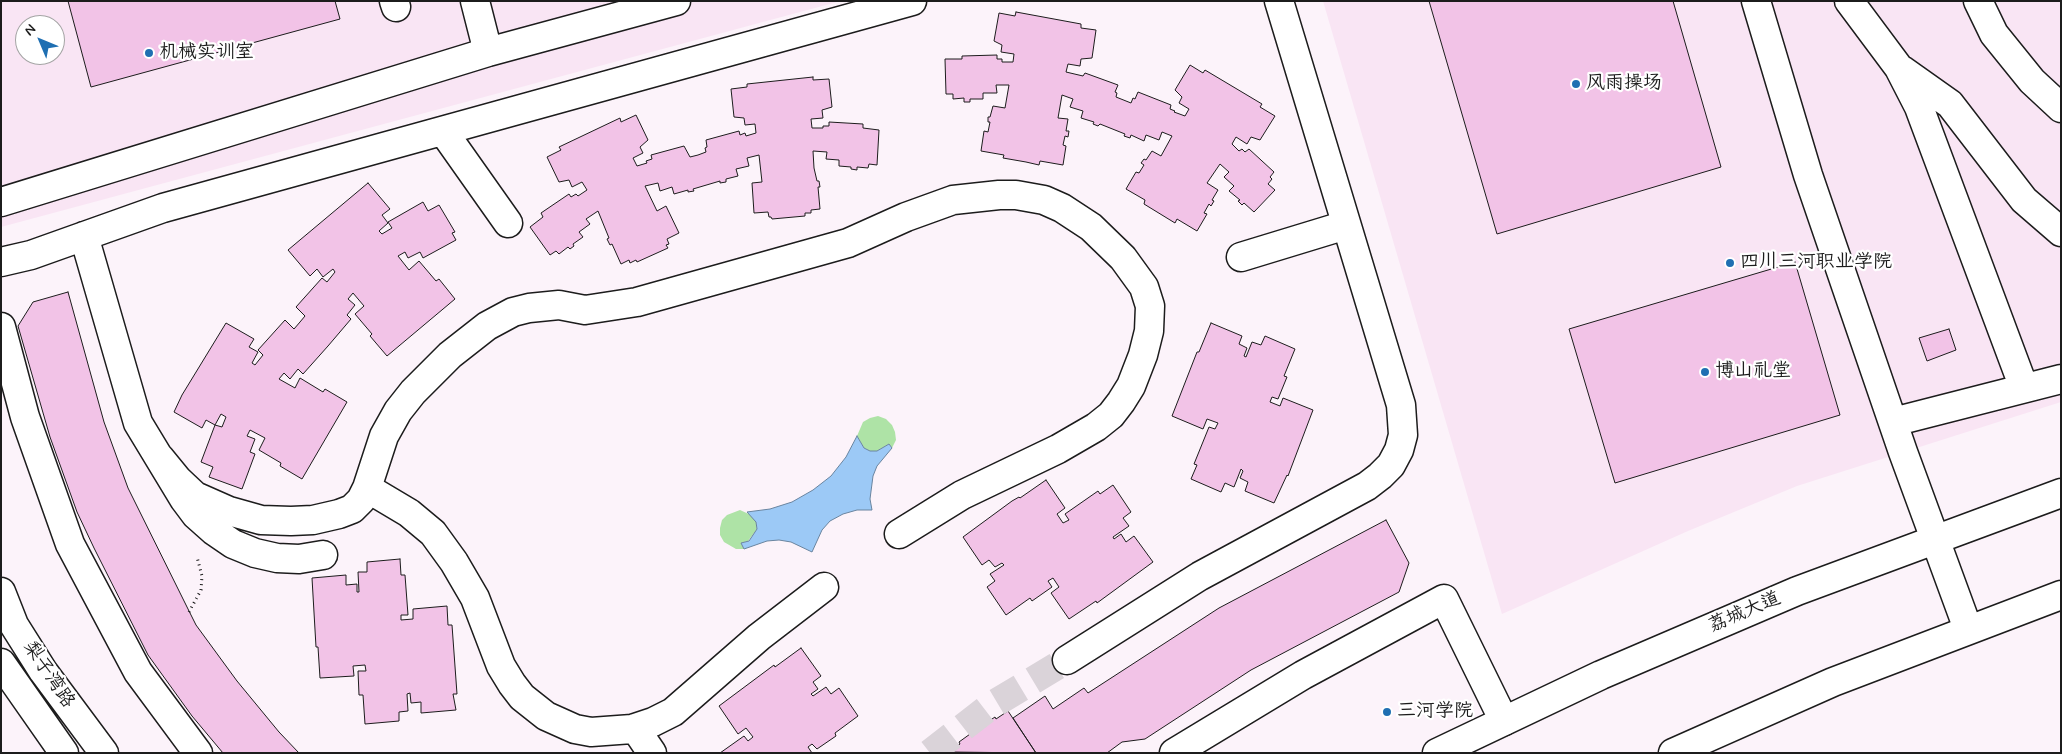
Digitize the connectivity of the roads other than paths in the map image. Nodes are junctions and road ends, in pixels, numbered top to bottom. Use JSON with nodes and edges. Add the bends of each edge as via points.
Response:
{"nodes":[{"id":1,"x":475,"y":1,"type":"edge"},
{"id":2,"x":676,"y":1,"type":"edge"},
{"id":3,"x":912,"y":1,"type":"edge"},
{"id":4,"x":1279,"y":1,"type":"edge"},
{"id":5,"x":1756,"y":1,"type":"edge"},
{"id":6,"x":1849,"y":1,"type":"edge"},
{"id":7,"x":1978,"y":1,"type":"edge"},
{"id":8,"x":488,"y":52,"type":"junction"},
{"id":9,"x":1899,"y":68,"type":"junction"},
{"id":10,"x":2032,"y":81,"type":"junction"},
{"id":11,"x":2061,"y":88,"type":"edge"},
{"id":12,"x":2061,"y":108,"type":"edge"},
{"id":13,"x":443,"y":131,"type":"junction"},
{"id":14,"x":3,"y":202,"type":"edge"},
{"id":15,"x":508,"y":223,"type":"dead end"},
{"id":16,"x":1346,"y":225,"type":"junction"},
{"id":17,"x":2061,"y":232,"type":"edge"},
{"id":18,"x":84,"y":236,"type":"junction"},
{"id":19,"x":1242,"y":257,"type":"dead end"},
{"id":20,"x":1,"y":262,"type":"edge"},
{"id":21,"x":1,"y":327,"type":"edge"},
{"id":22,"x":2061,"y":379,"type":"edge"},
{"id":23,"x":2024,"y":388,"type":"junction"},
{"id":24,"x":1893,"y":422,"type":"junction"},
{"id":25,"x":160,"y":458,"type":"junction"},
{"id":26,"x":368,"y":488,"type":"junction"},
{"id":27,"x":2061,"y":493,"type":"edge"},
{"id":28,"x":900,"y":534,"type":"dead end"},
{"id":29,"x":1935,"y":539,"type":"junction"},
{"id":30,"x":323,"y":555,"type":"dead end"},
{"id":31,"x":824,"y":587,"type":"dead end"},
{"id":32,"x":1,"y":592,"type":"edge"},
{"id":33,"x":2061,"y":595,"type":"edge"},
{"id":34,"x":6,"y":629,"type":"edge"},
{"id":35,"x":1968,"y":629,"type":"junction"},
{"id":36,"x":1067,"y":660,"type":"tunnel mouth"},
{"id":37,"x":1,"y":663,"type":"edge"},
{"id":38,"x":1504,"y":720,"type":"junction"},
{"id":39,"x":635,"y":728,"type":"junction"},
{"id":40,"x":64,"y":753,"type":"edge"},
{"id":41,"x":104,"y":753,"type":"edge"},
{"id":42,"x":198,"y":753,"type":"edge"},
{"id":43,"x":652,"y":753,"type":"edge"},
{"id":44,"x":1174,"y":753,"type":"edge"},
{"id":45,"x":1437,"y":753,"type":"edge"},
{"id":46,"x":1673,"y":753,"type":"edge"}],
"edges":[{"from":1,"to":8,"type":"main road"},
{"from":2,"to":8,"type":"main road"},
{"from":3,"to":13,"type":"main road"},
{"from":4,"to":16,"type":"main road"},
{"from":5,"to":24,"type":"main road","via":[[1808,175]]},
{"from":6,"to":9,"type":"main road"},
{"from":7,"to":10,"type":"main road","via":[[1994,34]]},
{"from":8,"to":14,"type":"main road"},
{"from":9,"to":17,"type":"main road","via":[[1950,104],[2024,200]]},
{"from":9,"to":23,"type":"main road","via":[[1919,107]]},
{"from":10,"to":11,"type":"main road"},
{"from":10,"to":12,"type":"main road"},
{"from":13,"to":15,"type":"main road"},
{"from":13,"to":18,"type":"main road","via":[[163,208]]},
{"from":16,"to":19,"type":"main road"},
{"from":16,"to":36,"type":"main road","via":[[1401,405],[1403,436],[1391,465],[1366,486],[1200,576]]},
{"from":18,"to":20,"type":"main road"},
{"from":18,"to":25,"type":"main road","via":[[138,423]]},
{"from":21,"to":42,"type":"main road","via":[[24,417],[70,544],[138,672]]},
{"from":22,"to":23,"type":"main road"},
{"from":23,"to":24,"type":"main road"},
{"from":24,"to":29,"type":"main road"},
{"from":25,"to":26,"type":"main road","via":[[195,496],[228,511],[261,520],[312,520],[338,514],[352,509]]},
{"from":25,"to":30,"type":"main road","via":[[196,515],[233,544],[277,558]]},
{"from":26,"to":28,"type":"main road","via":[[384,436],[413,392],[450,355],[487,326],[513,312],[559,305],[585,310],[637,302],[848,243],[953,200],[1016,195],[1044,200],[1062,208],[1091,227],[1123,258],[1144,287],[1150,306],[1149,331],[1131,386],[1112,414],[1096,427],[962,495]]},
{"from":26,"to":39,"type":"main road","via":[[409,513],[433,533],[454,562],[483,614],[501,666],[522,697],[546,716],[575,729],[611,732]]},
{"from":27,"to":29,"type":"main road","name":"荔城大道"},
{"from":29,"to":35,"type":"main road"},
{"from":29,"to":38,"type":"main road","name":"荔城大道","via":[[1797,591]]},
{"from":31,"to":39,"type":"main road","via":[[759,637],[673,712]]},
{"from":32,"to":34,"type":"main road","name":"梨子湾路"},
{"from":33,"to":35,"type":"main road"},
{"from":34,"to":41,"type":"main road","name":"梨子湾路"},
{"from":35,"to":46,"type":"main road","via":[[1833,682]]},
{"from":37,"to":40,"type":"main road","name":"梨子湾路"},
{"from":38,"to":44,"type":"main road","via":[[1444,599],[1304,675]]},
{"from":38,"to":45,"type":"main road","name":"荔城大道"},
{"from":39,"to":43,"type":"main road"}]}
